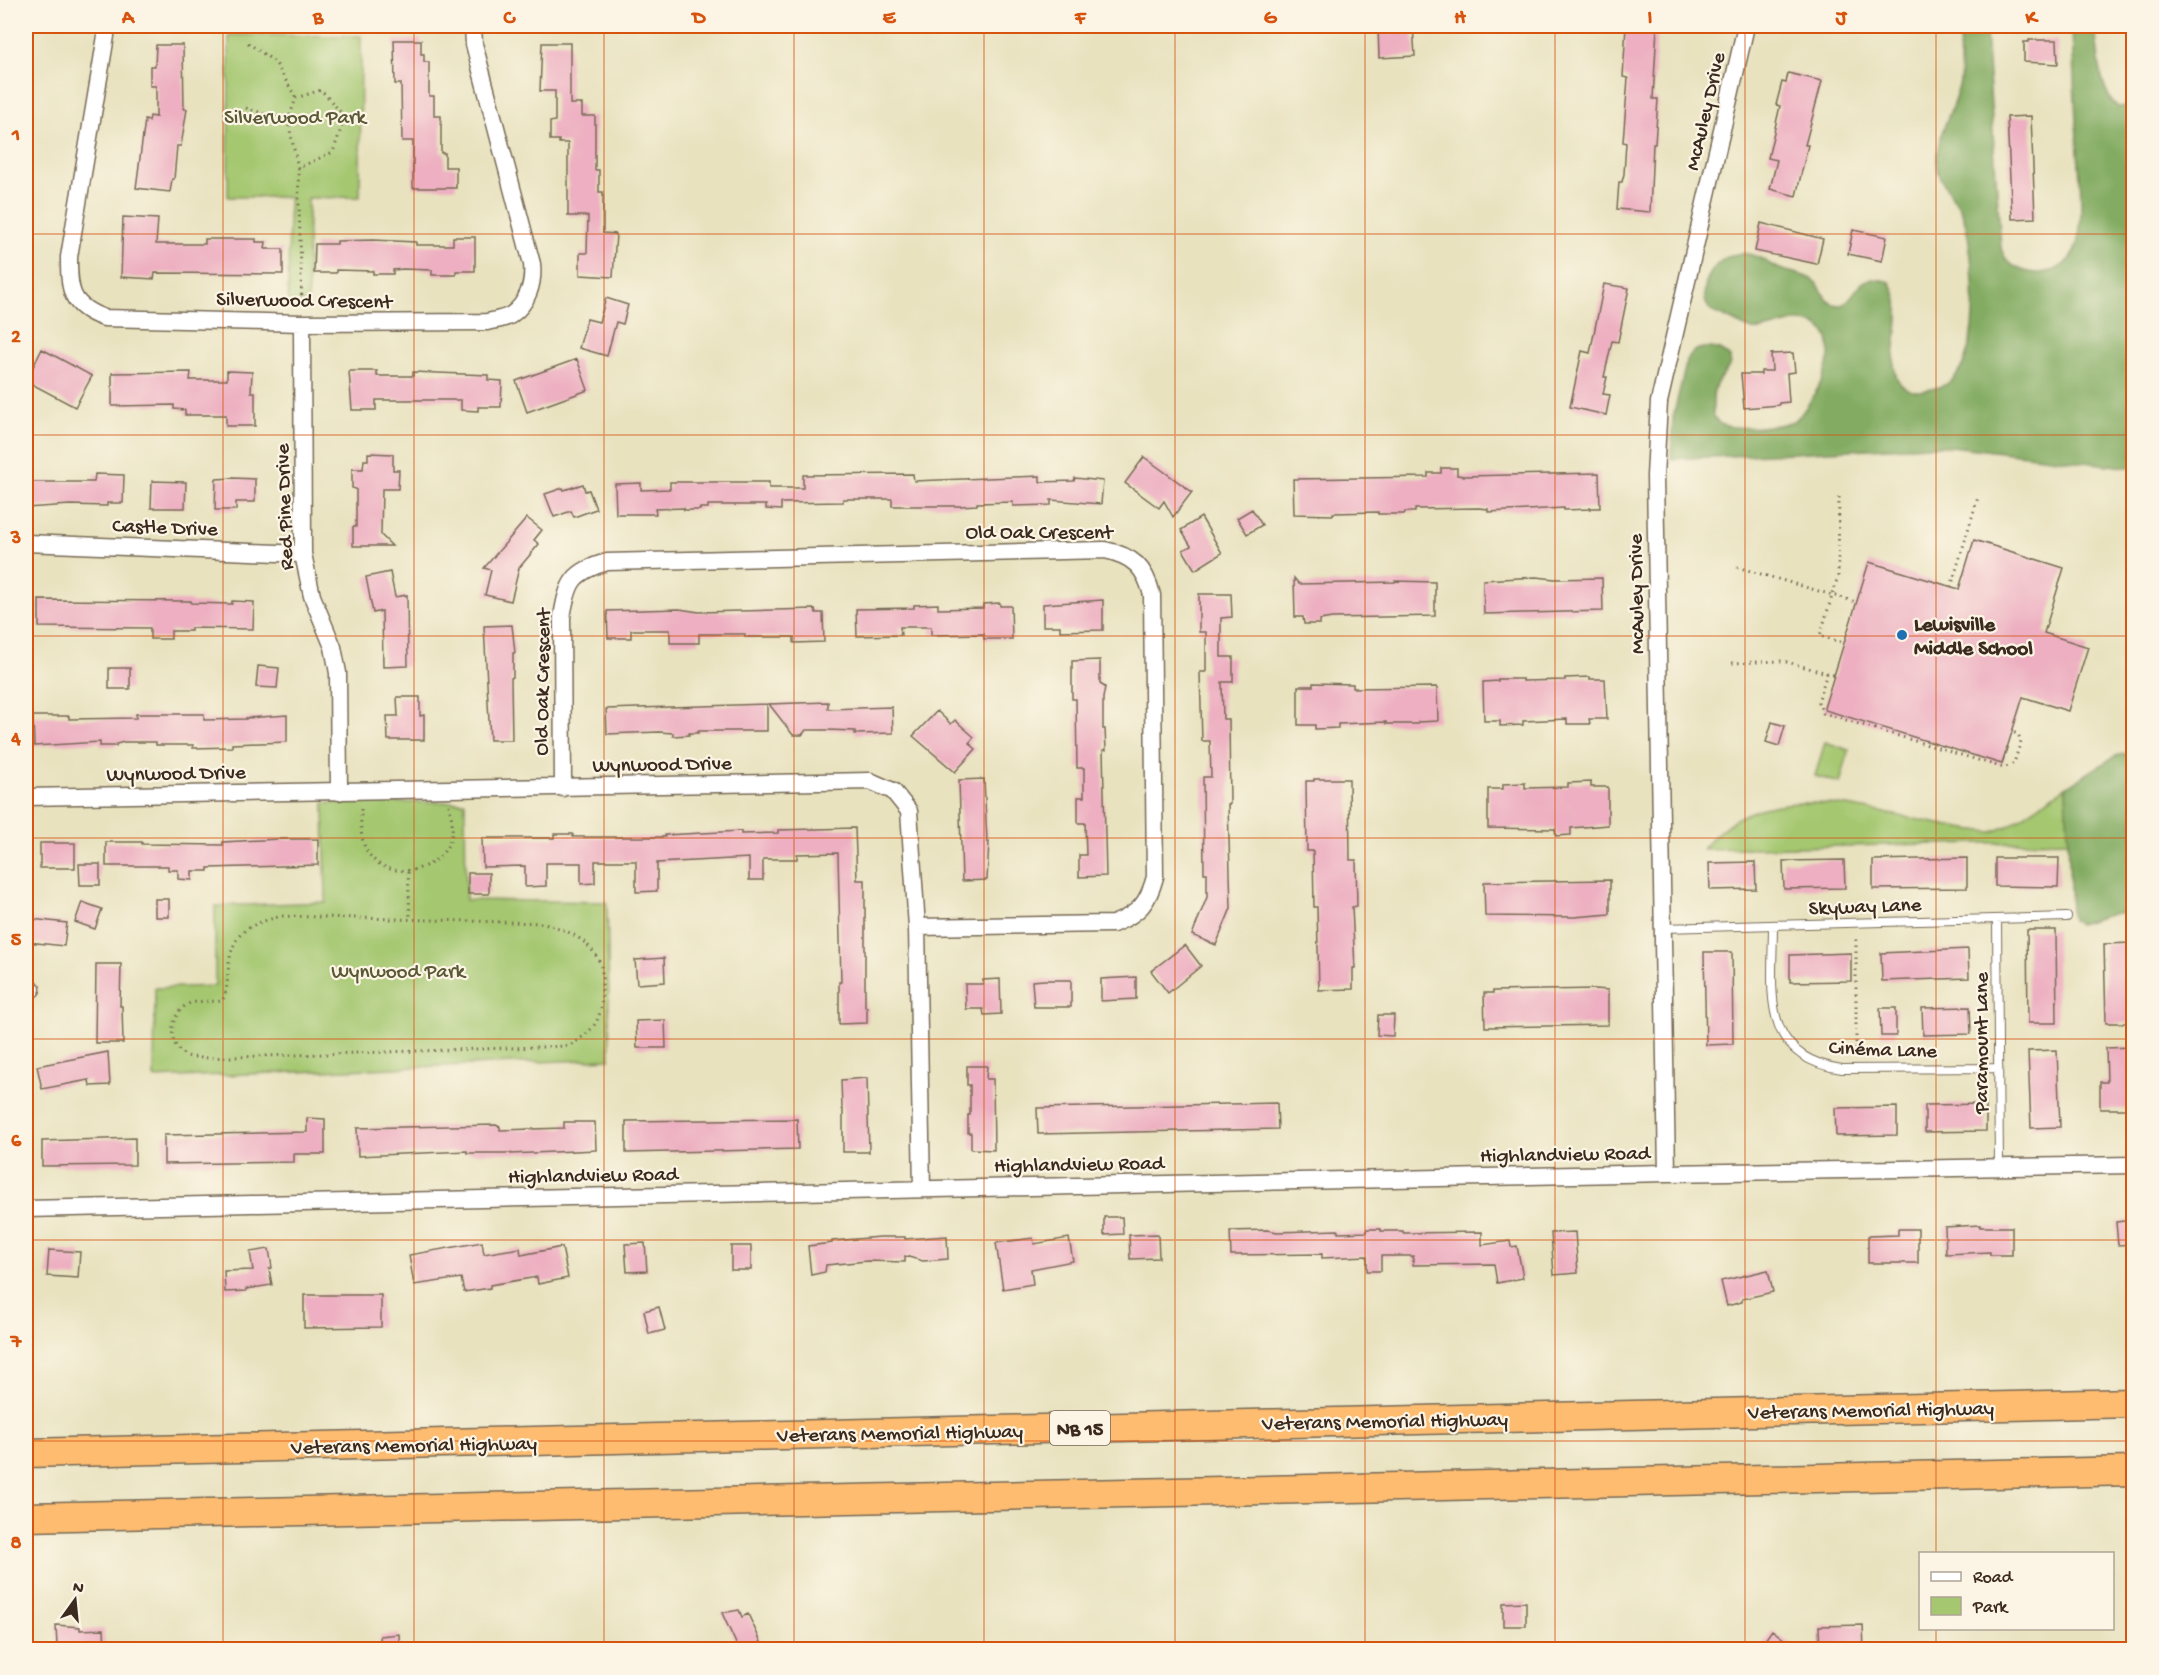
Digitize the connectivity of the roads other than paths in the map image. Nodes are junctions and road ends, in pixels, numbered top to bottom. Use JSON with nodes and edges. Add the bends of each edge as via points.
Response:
{"nodes":[{"id":1,"x":105,"y":26,"type":"edge"},
{"id":2,"x":473,"y":26,"type":"edge"},
{"id":3,"x":1746,"y":26,"type":"edge"},
{"id":4,"x":302,"y":323,"type":"junction"},
{"id":5,"x":26,"y":543,"type":"edge"},
{"id":6,"x":303,"y":554,"type":"junction"},
{"id":7,"x":563,"y":788,"type":"junction"},
{"id":8,"x":339,"y":792,"type":"junction"},
{"id":9,"x":26,"y":797,"type":"edge"},
{"id":10,"x":2067,"y":917,"type":"dead end"},
{"id":11,"x":1997,"y":919,"type":"junction"},
{"id":12,"x":1773,"y":925,"type":"junction"},
{"id":13,"x":917,"y":927,"type":"junction"},
{"id":14,"x":1663,"y":928,"type":"junction"},
{"id":15,"x":1998,"y":1068,"type":"junction"},
{"id":16,"x":2133,"y":1165,"type":"edge"},
{"id":17,"x":1999,"y":1167,"type":"junction"},
{"id":18,"x":1667,"y":1173,"type":"junction"},
{"id":19,"x":922,"y":1190,"type":"junction"},
{"id":20,"x":26,"y":1209,"type":"edge"},
{"id":21,"x":2133,"y":1403,"type":"edge"},
{"id":22,"x":26,"y":1453,"type":"edge"},
{"id":23,"x":2133,"y":1471,"type":"edge"},
{"id":24,"x":26,"y":1517,"type":"edge"}],
"edges":[{"from":1,"to":4,"type":"street","name":"Silverwood Crescent","via":[[69,257],[74,300],[104,318]]},
{"from":2,"to":4,"type":"street","name":"Silverwood Crescent","via":[[474,44],[532,264],[533,278],[521,305],[509,316],[488,322]]},
{"from":3,"to":14,"type":"street","name":"McAuley Drive","via":[[1659,402],[1655,476]]},
{"from":4,"to":6,"type":"street","name":"Red Pine Drive"},
{"from":5,"to":6,"type":"street","name":"Castle Drive"},
{"from":6,"to":8,"type":"street","name":"Red Pine Drive","via":[[312,596],[333,648],[338,674]]},
{"from":7,"to":8,"type":"street","name":"Wynwood Drive"},
{"from":7,"to":13,"type":"street","name":"Wynwood Drive","via":[[870,781],[893,791],[909,811]]},
{"from":7,"to":13,"type":"street","name":"Old Oak Crescent","via":[[562,617],[573,579],[587,568],[607,562],[736,558],[1105,550],[1122,554],[1137,564],[1148,579],[1152,595],[1155,877],[1150,895],[1130,917],[1113,924]]},
{"from":8,"to":9,"type":"street","name":"Wynwood Drive"},
{"from":10,"to":11,"type":"lane","name":"Skyway Lane"},
{"from":11,"to":12,"type":"lane","name":"Skyway Lane"},
{"from":11,"to":15,"type":"lane","name":"Paramount Lane"},
{"from":12,"to":14,"type":"lane","name":"Skyway Lane"},
{"from":12,"to":15,"type":"lane","name":"Cinéma Lane","via":[[1775,1017],[1785,1039],[1803,1057],[1826,1066],[1856,1069]]},
{"from":13,"to":19,"type":"street","name":"Wynwood Drive"},
{"from":14,"to":18,"type":"street","name":"McAuley Drive"},
{"from":15,"to":17,"type":"lane","name":"Paramount Lane"},
{"from":16,"to":17,"type":"street","name":"Highlandview Road"},
{"from":17,"to":18,"type":"street","name":"Highlandview Road"},
{"from":18,"to":19,"type":"street","name":"Highlandview Road"},
{"from":19,"to":20,"type":"street","name":"Highlandview Road"},
{"from":21,"to":22,"type":"highway","name":"Veterans Memorial Highway","number":"NB 15"},
{"from":23,"to":24,"type":"highway"}]}
